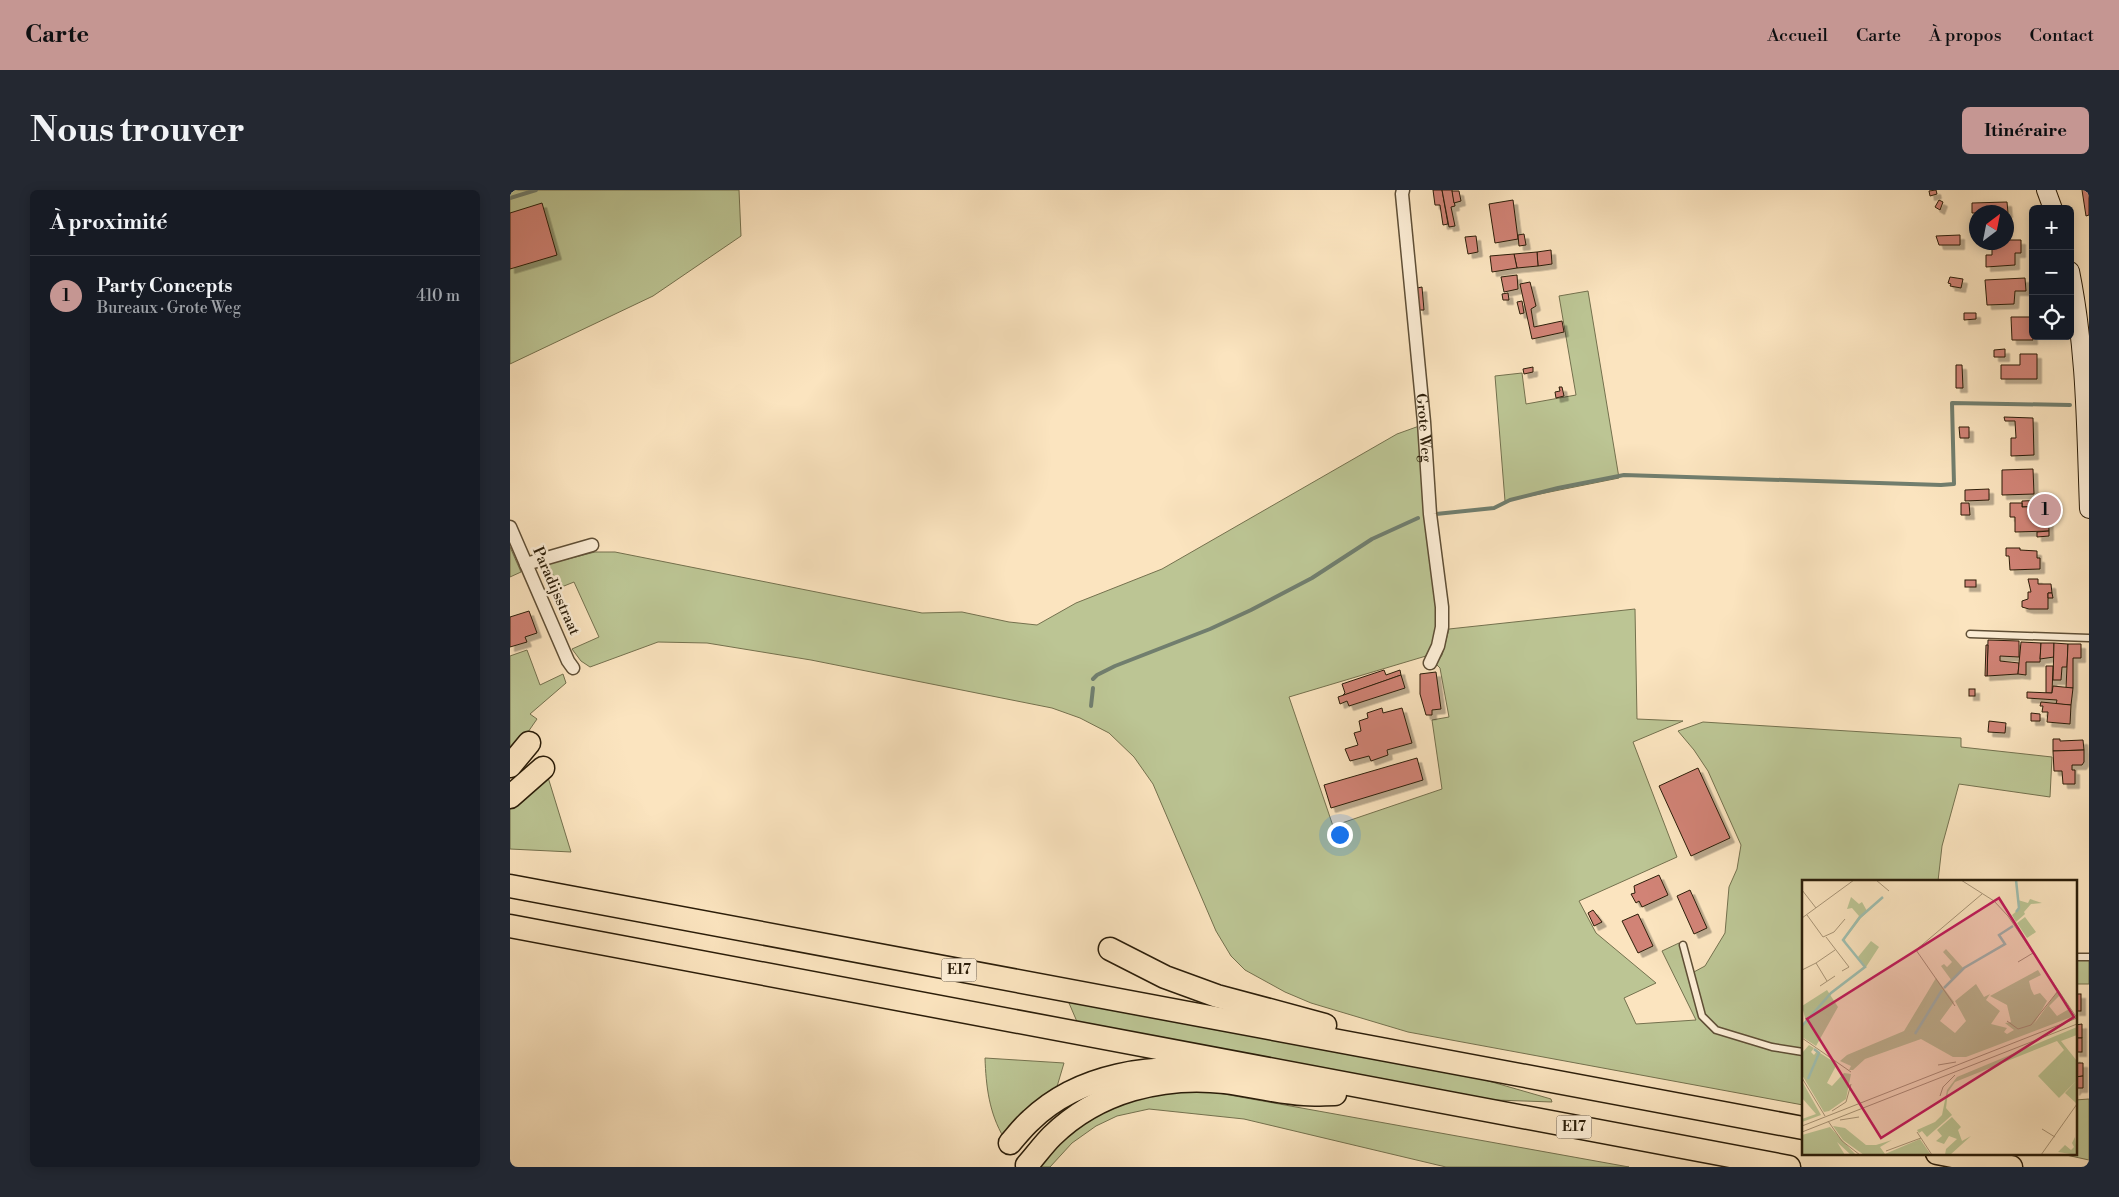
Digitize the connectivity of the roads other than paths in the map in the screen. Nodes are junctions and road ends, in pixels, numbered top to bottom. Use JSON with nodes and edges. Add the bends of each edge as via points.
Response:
{"nodes":[{"id":1,"x":1404,"y":190,"type":"edge"},
{"id":2,"x":2046,"y":190,"type":"edge"},
{"id":3,"x":2052,"y":205,"type":"edge"},
{"id":4,"x":2074,"y":293,"type":"edge"},
{"id":5,"x":2089,"y":509,"type":"edge"},
{"id":6,"x":510,"y":527,"type":"edge"},
{"id":7,"x":592,"y":546,"type":"dead end"},
{"id":8,"x":526,"y":564,"type":"junction"},
{"id":9,"x":1970,"y":634,"type":"dead end"},
{"id":10,"x":2089,"y":638,"type":"edge"},
{"id":11,"x":1430,"y":663,"type":"dead end"},
{"id":12,"x":573,"y":668,"type":"dead end"},
{"id":13,"x":529,"y":743,"type":"dead end"},
{"id":14,"x":510,"y":766,"type":"edge"},
{"id":15,"x":543,"y":768,"type":"dead end"},
{"id":16,"x":510,"y":797,"type":"edge"},
{"id":17,"x":510,"y":886,"type":"edge"},
{"id":18,"x":510,"y":926,"type":"edge"},
{"id":19,"x":1683,"y":945,"type":"dead end"},
{"id":20,"x":1110,"y":949,"type":"dead end"},
{"id":21,"x":2076,"y":957,"type":"edge"},
{"id":22,"x":2089,"y":957,"type":"edge"},
{"id":23,"x":1802,"y":1052,"type":"edge"},
{"id":24,"x":1408,"y":1054,"type":"junction"},
{"id":25,"x":1360,"y":1087,"type":"junction"},
{"id":26,"x":1335,"y":1094,"type":"junction"},
{"id":27,"x":1802,"y":1128,"type":"edge"},
{"id":28,"x":1010,"y":1143,"type":"dead end"},
{"id":29,"x":1943,"y":1154,"type":"edge"},
{"id":30,"x":1028,"y":1165,"type":"dead end"},
{"id":31,"x":1789,"y":1167,"type":"edge"},
{"id":32,"x":2011,"y":1167,"type":"edge"}],
"edges":[{"from":1,"to":11,"type":"street","name":"Grote Weg","via":[[1430,514],[1442,608],[1438,646]]},
{"from":2,"to":3,"type":"main road"},
{"from":4,"to":5,"type":"main road","via":[[2084,363]]},
{"from":6,"to":8,"type":"street","name":"Paradijsstraat"},
{"from":7,"to":8,"type":"street"},
{"from":8,"to":12,"type":"street","name":"Paradijsstraat"},
{"from":9,"to":10,"type":"lane"},
{"from":13,"to":14,"type":"highway"},
{"from":15,"to":16,"type":"highway"},
{"from":17,"to":24,"type":"highway","number":"E17"},
{"from":18,"to":25,"type":"highway","number":"E17"},
{"from":19,"to":23,"type":"lane","via":[[1702,1016],[1716,1030],[1772,1047]]},
{"from":20,"to":24,"type":"highway","via":[[1165,977],[1217,996],[1326,1025]]},
{"from":21,"to":22,"type":"lane"},
{"from":24,"to":27,"type":"highway","number":"E17"},
{"from":25,"to":26,"type":"highway"},
{"from":25,"to":31,"type":"highway","number":"E17"},
{"from":26,"to":28,"type":"highway","via":[[1214,1072],[1164,1069],[1124,1073],[1059,1099],[1031,1120]]},
{"from":26,"to":30,"type":"highway","via":[[1303,1094],[1222,1082],[1151,1084],[1099,1102],[1073,1118],[1052,1136]]},
{"from":29,"to":32,"type":"highway"}]}
